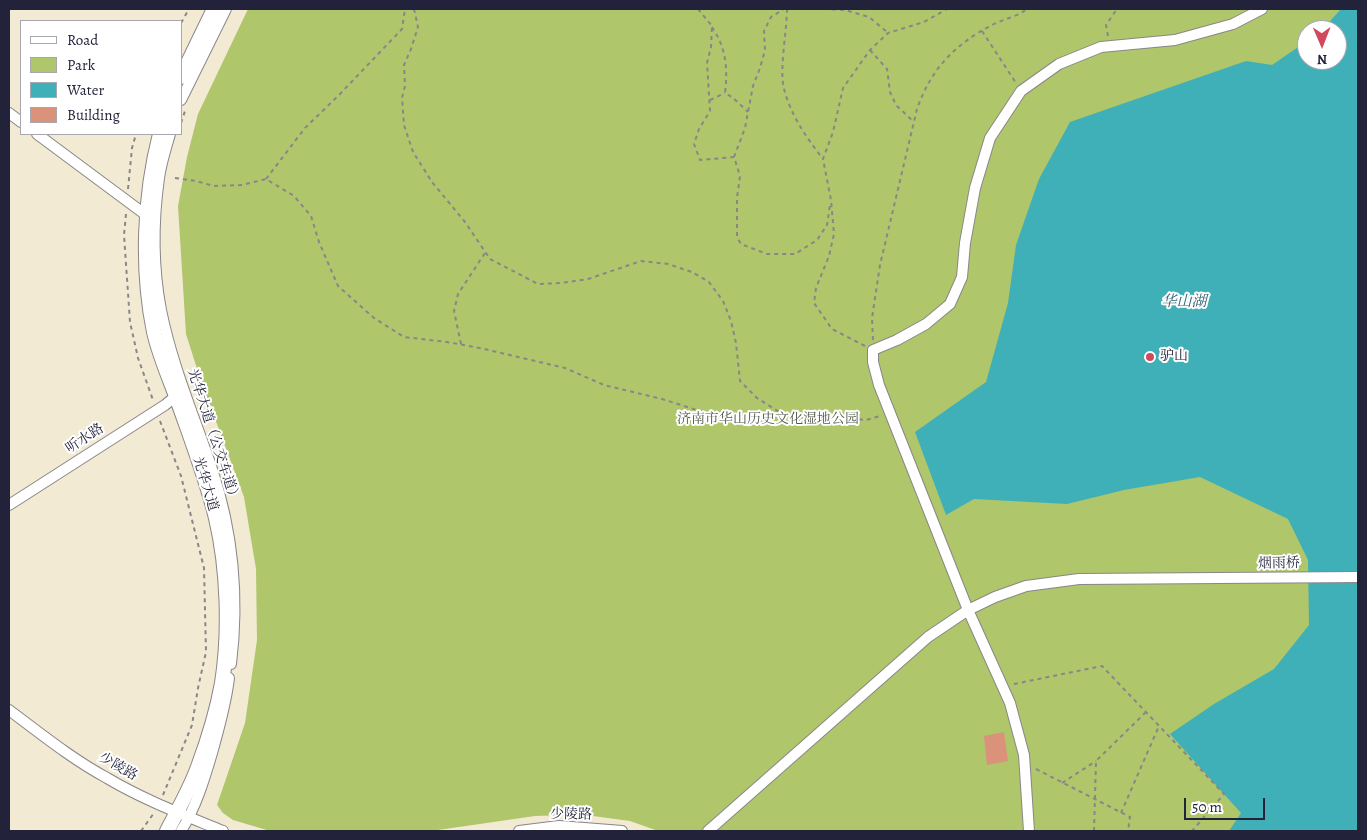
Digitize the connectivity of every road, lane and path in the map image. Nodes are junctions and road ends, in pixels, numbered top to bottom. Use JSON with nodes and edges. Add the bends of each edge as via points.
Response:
{"nodes":[{"id":1,"x":188,"y":9,"type":"edge"},
{"id":2,"x":214,"y":9,"type":"edge"},
{"id":3,"x":226,"y":9,"type":"edge"},
{"id":4,"x":405,"y":9,"type":"edge"},
{"id":5,"x":414,"y":9,"type":"edge"},
{"id":6,"x":698,"y":9,"type":"edge"},
{"id":7,"x":786,"y":9,"type":"edge"},
{"id":8,"x":819,"y":9,"type":"edge"},
{"id":9,"x":824,"y":9,"type":"edge"},
{"id":10,"x":947,"y":9,"type":"edge"},
{"id":11,"x":1027,"y":9,"type":"edge"},
{"id":12,"x":1117,"y":9,"type":"edge"},
{"id":13,"x":1262,"y":9,"type":"edge"},
{"id":14,"x":182,"y":21,"type":"edge"},
{"id":15,"x":712,"y":26,"type":"junction"},
{"id":16,"x":982,"y":32,"type":"junction"},
{"id":17,"x":888,"y":33,"type":"junction"},
{"id":18,"x":1109,"y":41,"type":"dead end"},
{"id":19,"x":870,"y":50,"type":"junction"},
{"id":20,"x":182,"y":75,"type":"edge"},
{"id":21,"x":1021,"y":91,"type":"junction"},
{"id":22,"x":725,"y":93,"type":"junction"},
{"id":23,"x":182,"y":98,"type":"edge"},
{"id":24,"x":710,"y":100,"type":"junction"},
{"id":25,"x":748,"y":112,"type":"junction"},
{"id":26,"x":9,"y":113,"type":"edge"},
{"id":27,"x":20,"y":121,"type":"edge"},
{"id":28,"x":914,"y":122,"type":"junction"},
{"id":29,"x":38,"y":135,"type":"edge"},
{"id":30,"x":160,"y":135,"type":"edge"},
{"id":31,"x":170,"y":135,"type":"edge"},
{"id":32,"x":734,"y":157,"type":"junction"},
{"id":33,"x":824,"y":159,"type":"junction"},
{"id":34,"x":175,"y":178,"type":"dead end"},
{"id":35,"x":266,"y":179,"type":"junction"},
{"id":36,"x":831,"y":200,"type":"junction"},
{"id":37,"x":146,"y":215,"type":"junction"},
{"id":38,"x":485,"y":253,"type":"junction"},
{"id":39,"x":461,"y":344,"type":"junction"},
{"id":40,"x":873,"y":350,"type":"junction"},
{"id":41,"x":176,"y":396,"type":"junction"},
{"id":42,"x":890,"y":413,"type":"junction"},
{"id":43,"x":784,"y":414,"type":"junction"},
{"id":44,"x":9,"y":505,"type":"edge"},
{"id":45,"x":1358,"y":577,"type":"edge"},
{"id":46,"x":205,"y":600,"type":"dead end"},
{"id":47,"x":968,"y":610,"type":"junction"},
{"id":48,"x":1003,"y":686,"type":"junction"},
{"id":49,"x":9,"y":710,"type":"edge"},
{"id":50,"x":1146,"y":712,"type":"junction"},
{"id":51,"x":1159,"y":726,"type":"junction"},
{"id":52,"x":1096,"y":761,"type":"junction"},
{"id":53,"x":1024,"y":763,"type":"junction"},
{"id":54,"x":1062,"y":783,"type":"junction"},
{"id":55,"x":1095,"y":800,"type":"junction"},
{"id":56,"x":159,"y":805,"type":"junction"},
{"id":57,"x":1122,"y":813,"type":"junction"},
{"id":58,"x":183,"y":815,"type":"junction"},
{"id":59,"x":141,"y":831,"type":"edge"},
{"id":60,"x":167,"y":831,"type":"edge"},
{"id":61,"x":181,"y":831,"type":"edge"},
{"id":62,"x":223,"y":831,"type":"edge"},
{"id":63,"x":519,"y":831,"type":"edge"},
{"id":64,"x":622,"y":831,"type":"edge"},
{"id":65,"x":708,"y":831,"type":"edge"},
{"id":66,"x":1029,"y":831,"type":"edge"},
{"id":67,"x":1094,"y":831,"type":"edge"},
{"id":68,"x":1128,"y":831,"type":"edge"},
{"id":69,"x":1192,"y":831,"type":"edge"}],
"edges":[{"from":1,"to":14,"type":"path"},
{"from":2,"to":20,"type":"main road"},
{"from":3,"to":23,"type":"street"},
{"from":4,"to":35,"type":"path","via":[[402,29],[305,128]]},
{"from":5,"to":38,"type":"path","via":[[418,27],[404,65],[404,125],[413,152]]},
{"from":6,"to":15,"type":"path"},
{"from":7,"to":25,"type":"path","via":[[771,17],[764,31],[765,50]]},
{"from":7,"to":33,"type":"path","via":[[783,88],[799,126]]},
{"from":8,"to":9,"type":"path"},
{"from":9,"to":17,"type":"path","via":[[845,10],[869,17]]},
{"from":10,"to":17,"type":"path","via":[[924,22]]},
{"from":11,"to":16,"type":"path"},
{"from":12,"to":18,"type":"path","via":[[1106,25]]},
{"from":13,"to":21,"type":"street","via":[[1233,24],[1175,40],[1101,47],[1059,64]]},
{"from":15,"to":22,"type":"path","via":[[720,38],[727,64]]},
{"from":15,"to":24,"type":"path","via":[[707,63]]},
{"from":16,"to":21,"type":"path"},
{"from":16,"to":28,"type":"path","via":[[961,45],[935,71],[924,88]]},
{"from":17,"to":19,"type":"path"},
{"from":19,"to":28,"type":"path","via":[[887,69],[890,92],[896,105]]},
{"from":19,"to":33,"type":"path","via":[[843,88]]},
{"from":21,"to":40,"type":"street","via":[[990,138],[975,188],[962,277],[950,304],[926,324]]},
{"from":22,"to":24,"type":"path"},
{"from":22,"to":25,"type":"path"},
{"from":24,"to":32,"type":"path","via":[[710,112],[694,144],[700,160]]},
{"from":25,"to":32,"type":"path"},
{"from":26,"to":27,"type":"street"},
{"from":28,"to":40,"type":"path","via":[[880,265],[872,318]]},
{"from":29,"to":37,"type":"street"},
{"from":30,"to":37,"type":"main road","name":"光华大道","via":[[150,174]]},
{"from":31,"to":58,"type":"street","name":"光华大道（公交车道）","via":[[156,201],[156,264],[161,309],[171,353],[212,470],[228,532],[235,632],[226,704],[204,780]]},
{"from":32,"to":36,"type":"path","via":[[740,176],[737,237],[741,244],[767,254],[795,254],[817,240],[827,225]]},
{"from":33,"to":36,"type":"path"},
{"from":34,"to":35,"type":"path","via":[[214,186],[242,185]]},
{"from":35,"to":39,"type":"path","via":[[294,196],[311,216],[338,286],[374,318],[404,337]]},
{"from":36,"to":40,"type":"path","via":[[834,234],[814,303],[832,329]]},
{"from":37,"to":41,"type":"main road","name":"光华大道","via":[[154,333]]},
{"from":38,"to":39,"type":"path","via":[[458,294],[454,310]]},
{"from":38,"to":43,"type":"path","via":[[490,259],[538,284],[588,279],[641,261],[668,264],[692,272],[709,282],[731,321],[740,381],[757,398]]},
{"from":39,"to":43,"type":"path","via":[[565,368],[604,385],[700,411]]},
{"from":40,"to":42,"type":"street","via":[[879,385]]},
{"from":41,"to":44,"type":"street","name":"听水路"},
{"from":41,"to":58,"type":"main road","name":"光华大道","via":[[216,520],[227,600],[222,684]]},
{"from":42,"to":43,"type":"path","via":[[866,420]]},
{"from":42,"to":47,"type":"street"},
{"from":45,"to":47,"type":"street","name":"烟雨桥","via":[[1070,580],[1026,586]]},
{"from":46,"to":56,"type":"path","via":[[206,652],[192,725]]},
{"from":47,"to":48,"type":"street"},
{"from":47,"to":65,"type":"street","name":"烟雨桥","via":[[928,637]]},
{"from":48,"to":50,"type":"path","via":[[1102,666]]},
{"from":48,"to":53,"type":"street"},
{"from":49,"to":56,"type":"street","name":"少陵路","via":[[107,778]]},
{"from":50,"to":51,"type":"path"},
{"from":50,"to":52,"type":"path"},
{"from":51,"to":57,"type":"path"},
{"from":51,"to":69,"type":"path","via":[[1224,794]]},
{"from":52,"to":54,"type":"path"},
{"from":52,"to":55,"type":"path"},
{"from":53,"to":54,"type":"path"},
{"from":53,"to":66,"type":"street"},
{"from":54,"to":55,"type":"path"},
{"from":55,"to":57,"type":"path"},
{"from":55,"to":67,"type":"path"},
{"from":56,"to":58,"type":"street","name":"少陵路"},
{"from":56,"to":59,"type":"path"},
{"from":57,"to":68,"type":"path","via":[[1130,817]]},
{"from":58,"to":60,"type":"main road","name":"光华大道"},
{"from":58,"to":61,"type":"street","name":"光华大道（公交车道）"},
{"from":58,"to":62,"type":"street","name":"少陵路"},
{"from":63,"to":64,"type":"street","name":"少陵路","via":[[559,826]]}]}
